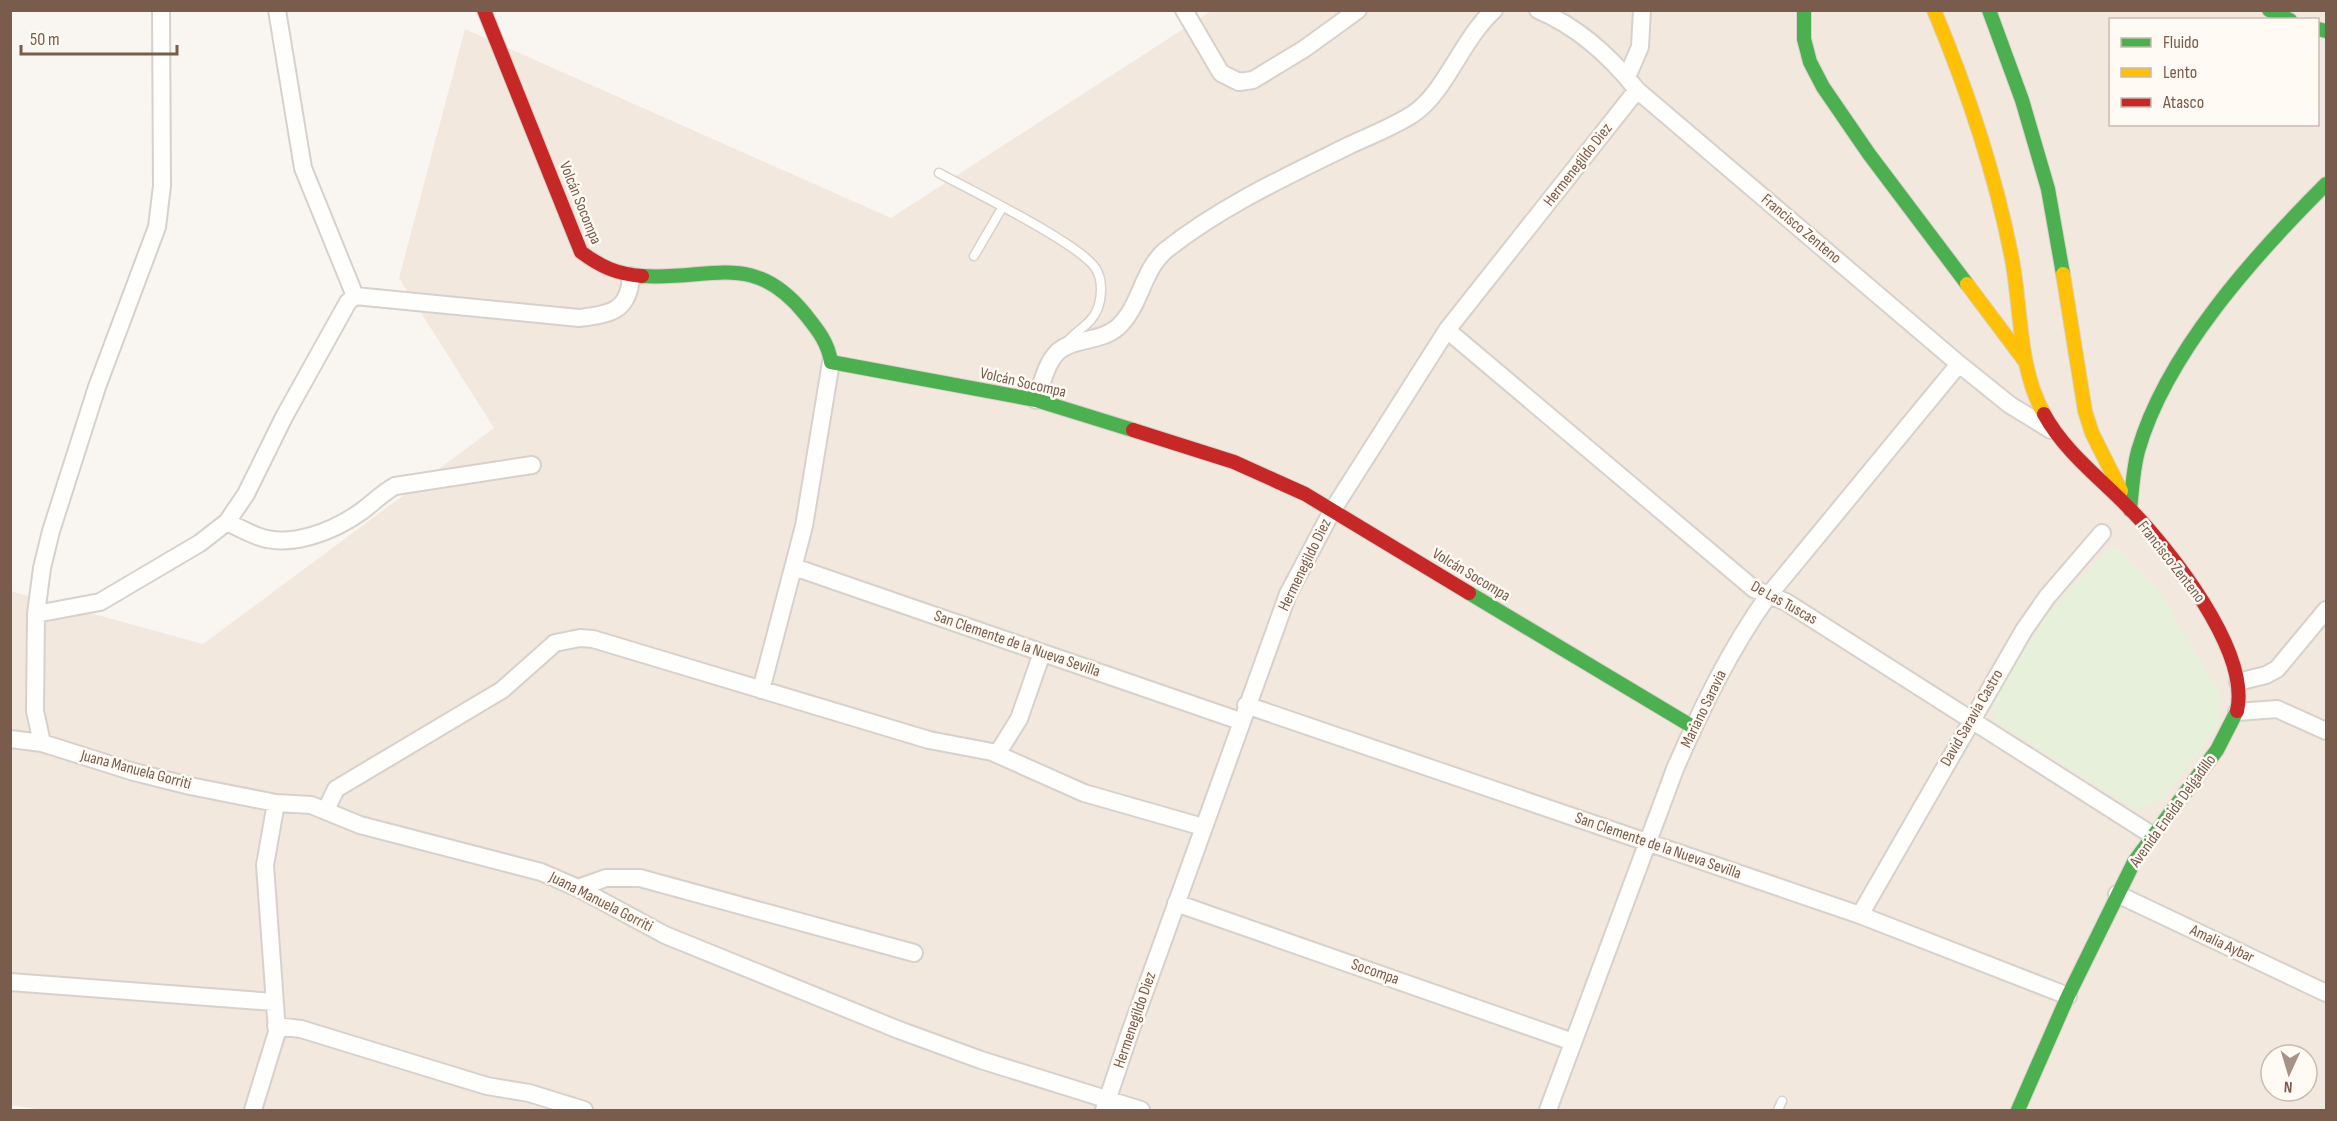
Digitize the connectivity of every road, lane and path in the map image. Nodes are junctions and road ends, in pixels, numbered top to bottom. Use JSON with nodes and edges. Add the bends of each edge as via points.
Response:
{"nodes":[{"id":1,"x":161,"y":10,"type":"edge"},
{"id":2,"x":277,"y":10,"type":"edge"},
{"id":3,"x":484,"y":10,"type":"edge"},
{"id":4,"x":1184,"y":10,"type":"edge"},
{"id":5,"x":1358,"y":10,"type":"edge"},
{"id":6,"x":1494,"y":10,"type":"edge"},
{"id":7,"x":1538,"y":10,"type":"edge"},
{"id":8,"x":1642,"y":10,"type":"edge"},
{"id":9,"x":1804,"y":10,"type":"edge"},
{"id":10,"x":1934,"y":10,"type":"edge"},
{"id":11,"x":1989,"y":10,"type":"edge"},
{"id":12,"x":2268,"y":10,"type":"edge"},
{"id":13,"x":2285,"y":18,"type":"edge"},
{"id":14,"x":1632,"y":83,"type":"junction"},
{"id":15,"x":939,"y":173,"type":"dead end"},
{"id":16,"x":2326,"y":184,"type":"edge"},
{"id":17,"x":1002,"y":208,"type":"junction"},
{"id":18,"x":974,"y":256,"type":"dead end"},
{"id":19,"x":631,"y":276,"type":"junction"},
{"id":20,"x":355,"y":296,"type":"junction"},
{"id":21,"x":1447,"y":330,"type":"junction"},
{"id":22,"x":1062,"y":348,"type":"junction"},
{"id":23,"x":2025,"y":360,"type":"junction"},
{"id":24,"x":831,"y":362,"type":"junction"},
{"id":25,"x":1959,"y":364,"type":"junction"},
{"id":26,"x":1036,"y":400,"type":"junction"},
{"id":27,"x":2056,"y":432,"type":"junction"},
{"id":28,"x":532,"y":465,"type":"dead end"},
{"id":29,"x":2130,"y":510,"type":"junction"},
{"id":30,"x":1332,"y":511,"type":"junction"},
{"id":31,"x":227,"y":522,"type":"junction"},
{"id":32,"x":2102,"y":534,"type":"dead end"},
{"id":33,"x":794,"y":567,"type":"junction"},
{"id":34,"x":1768,"y":596,"type":"junction"},
{"id":35,"x":2326,"y":610,"type":"edge"},
{"id":36,"x":36,"y":614,"type":"junction"},
{"id":37,"x":1042,"y":653,"type":"junction"},
{"id":38,"x":2238,"y":682,"type":"junction"},
{"id":39,"x":761,"y":690,"type":"junction"},
{"id":40,"x":1246,"y":705,"type":"junction"},
{"id":41,"x":2237,"y":712,"type":"junction"},
{"id":42,"x":1971,"y":719,"type":"junction"},
{"id":43,"x":1240,"y":721,"type":"junction"},
{"id":44,"x":1694,"y":727,"type":"junction"},
{"id":45,"x":2326,"y":732,"type":"edge"},
{"id":46,"x":10,"y":739,"type":"edge"},
{"id":47,"x":42,"y":743,"type":"junction"},
{"id":48,"x":997,"y":754,"type":"junction"},
{"id":49,"x":276,"y":803,"type":"junction"},
{"id":50,"x":326,"y":810,"type":"junction"},
{"id":51,"x":1203,"y":827,"type":"junction"},
{"id":52,"x":2152,"y":835,"type":"junction"},
{"id":53,"x":1646,"y":842,"type":"junction"},
{"id":54,"x":578,"y":888,"type":"junction"},
{"id":55,"x":2117,"y":894,"type":"junction"},
{"id":56,"x":1176,"y":903,"type":"junction"},
{"id":57,"x":1860,"y":915,"type":"junction"},
{"id":58,"x":914,"y":953,"type":"dead end"},
{"id":59,"x":10,"y":982,"type":"edge"},
{"id":60,"x":2326,"y":993,"type":"edge"},
{"id":61,"x":2068,"y":996,"type":"junction"},
{"id":62,"x":274,"y":1002,"type":"junction"},
{"id":63,"x":276,"y":1026,"type":"junction"},
{"id":64,"x":1573,"y":1042,"type":"junction"},
{"id":65,"x":1782,"y":1101,"type":"dead end"},
{"id":66,"x":1106,"y":1104,"type":"edge"},
{"id":67,"x":253,"y":1110,"type":"edge"},
{"id":68,"x":584,"y":1110,"type":"edge"},
{"id":69,"x":1141,"y":1110,"type":"edge"},
{"id":70,"x":1548,"y":1110,"type":"edge"},
{"id":71,"x":1778,"y":1110,"type":"edge"},
{"id":72,"x":2020,"y":1110,"type":"edge"}],
"edges":[{"from":1,"to":36,"type":"street","via":[[162,186],[157,227],[97,387],[51,531]]},
{"from":2,"to":20,"type":"street","via":[[303,168]]},
{"from":3,"to":19,"type":"main road","name":"Volcán Socompa","via":[[580,252],[598,268]]},
{"from":4,"to":5,"type":"street","via":[[1221,73],[1239,82],[1253,80]]},
{"from":6,"to":22,"type":"street","via":[[1473,31],[1439,86],[1414,114],[1208,219],[1163,252],[1116,329]]},
{"from":7,"to":14,"type":"street","name":"Francisco Zenteno","via":[[1611,57]]},
{"from":8,"to":14,"type":"street","name":"Hermenegildo Diez","via":[[1640,47]]},
{"from":9,"to":23,"type":"main road","via":[[1804,39],[1823,87]]},
{"from":10,"to":23,"type":"main road","via":[[1968,92],[2005,223]]},
{"from":11,"to":29,"type":"main road","via":[[2022,100],[2048,189],[2085,411]]},
{"from":12,"to":13,"type":"main road"},
{"from":14,"to":21,"type":"street","name":"Hermenegildo Diez"},
{"from":14,"to":25,"type":"street","name":"Francisco Zenteno"},
{"from":15,"to":17,"type":"lane"},
{"from":16,"to":29,"type":"main road","via":[[2239,281],[2162,394],[2134,465]]},
{"from":17,"to":18,"type":"lane"},
{"from":17,"to":22,"type":"lane","via":[[1060,240],[1096,269],[1101,283],[1098,309]]},
{"from":19,"to":20,"type":"street","via":[[625,303],[612,312],[579,318]]},
{"from":19,"to":24,"type":"main road","name":"Volcán Socompa","via":[[729,272],[773,282],[821,333],[830,347]]},
{"from":20,"to":31,"type":"street","via":[[342,312],[246,494]]},
{"from":21,"to":30,"type":"street","name":"Hermenegildo Diez"},
{"from":21,"to":34,"type":"street","name":"De Las Tuscas","via":[[1754,589]]},
{"from":22,"to":26,"type":"street","via":[[1050,364]]},
{"from":23,"to":27,"type":"main road","name":"Francisco Zenteno","via":[[2039,404]]},
{"from":24,"to":26,"type":"main road","name":"Volcán Socompa"},
{"from":24,"to":33,"type":"street"},
{"from":25,"to":27,"type":"street","name":"Francisco Zenteno","via":[[2016,410]]},
{"from":25,"to":34,"type":"street","name":"Mariano Saravia"},
{"from":26,"to":30,"type":"main road","name":"Volcán Socompa","via":[[1234,462]]},
{"from":27,"to":29,"type":"main road","name":"Francisco Zenteno"},
{"from":28,"to":31,"type":"street","via":[[395,486],[361,512],[299,539],[258,537]]},
{"from":29,"to":38,"type":"main road","name":"Francisco Zenteno","via":[[2165,548],[2206,607],[2231,655]]},
{"from":30,"to":40,"type":"street","name":"Hermenegildo Diez","via":[[1287,594]]},
{"from":30,"to":44,"type":"main road","name":"Volcán Socompa"},
{"from":31,"to":36,"type":"street","via":[[200,543],[100,602]]},
{"from":32,"to":42,"type":"street","name":"David Saravia Castro","via":[[2047,597]]},
{"from":33,"to":37,"type":"street","name":"San Clemente de la Nueva Sevilla"},
{"from":33,"to":39,"type":"street"},
{"from":34,"to":42,"type":"street","name":"De Las Tuscas","via":[[1786,602]]},
{"from":34,"to":44,"type":"street","name":"Mariano Saravia","via":[[1749,623]]},
{"from":35,"to":38,"type":"street","via":[[2277,669]]},
{"from":36,"to":47,"type":"street","via":[[35,711]]},
{"from":37,"to":43,"type":"street","name":"San Clemente de la Nueva Sevilla"},
{"from":37,"to":48,"type":"street","via":[[1020,719]]},
{"from":38,"to":41,"type":"main road","name":"Avenida Eneida Delgadillo"},
{"from":39,"to":48,"type":"street","via":[[929,740]]},
{"from":39,"to":50,"type":"street","via":[[594,639],[565,639],[555,643],[502,690],[336,789]]},
{"from":40,"to":43,"type":"street","name":"Hermenegildo Diez"},
{"from":40,"to":53,"type":"street","name":"San Clemente de la Nueva Sevilla"},
{"from":41,"to":45,"type":"street","via":[[2277,709]]},
{"from":41,"to":52,"type":"main road","name":"Avenida Eneida Delgadillo","via":[[2217,750]]},
{"from":42,"to":52,"type":"street","name":"De Las Tuscas"},
{"from":42,"to":57,"type":"street","name":"David Saravia Castro"},
{"from":43,"to":51,"type":"street","name":"Hermenegildo Diez"},
{"from":44,"to":53,"type":"street","name":"Mariano Saravia"},
{"from":46,"to":47,"type":"street","name":"Juana Manuela Gorriti"},
{"from":47,"to":49,"type":"street","name":"Juana Manuela Gorriti","via":[[134,772]]},
{"from":48,"to":51,"type":"street","via":[[1084,793]]},
{"from":49,"to":50,"type":"street","name":"Juana Manuela Gorriti"},
{"from":49,"to":62,"type":"street","via":[[265,865]]},
{"from":50,"to":54,"type":"street","name":"Juana Manuela Gorriti","via":[[360,825],[541,872]]},
{"from":51,"to":56,"type":"street","name":"Hermenegildo Diez"},
{"from":52,"to":55,"type":"main road","name":"Avenida Eneida Delgadillo"},
{"from":53,"to":57,"type":"street","name":"San Clemente de la Nueva Sevilla"},
{"from":53,"to":64,"type":"street","name":"Mariano Saravia"},
{"from":54,"to":58,"type":"street","via":[[606,878],[640,878]]},
{"from":54,"to":66,"type":"street","name":"Juana Manuela Gorriti","via":[[665,935],[899,1030]]},
{"from":55,"to":60,"type":"street","name":"Amalia Aybar"},
{"from":55,"to":61,"type":"main road","name":"Avenida Eneida Delgadillo"},
{"from":56,"to":64,"type":"street","name":"Socompa"},
{"from":56,"to":66,"type":"street","name":"Hermenegildo Diez"},
{"from":57,"to":61,"type":"street","name":"San Clemente de la Nueva Sevilla"},
{"from":59,"to":62,"type":"street"},
{"from":61,"to":72,"type":"main road","name":"Avenida Eneida Delgadillo"},
{"from":62,"to":63,"type":"street"},
{"from":63,"to":67,"type":"street"},
{"from":63,"to":68,"type":"street","via":[[301,1029],[487,1086],[529,1093]]},
{"from":64,"to":70,"type":"street","name":"Mariano Saravia"},
{"from":65,"to":71,"type":"lane"},
{"from":66,"to":69,"type":"street","name":"Juana Manuela Gorriti"}]}
